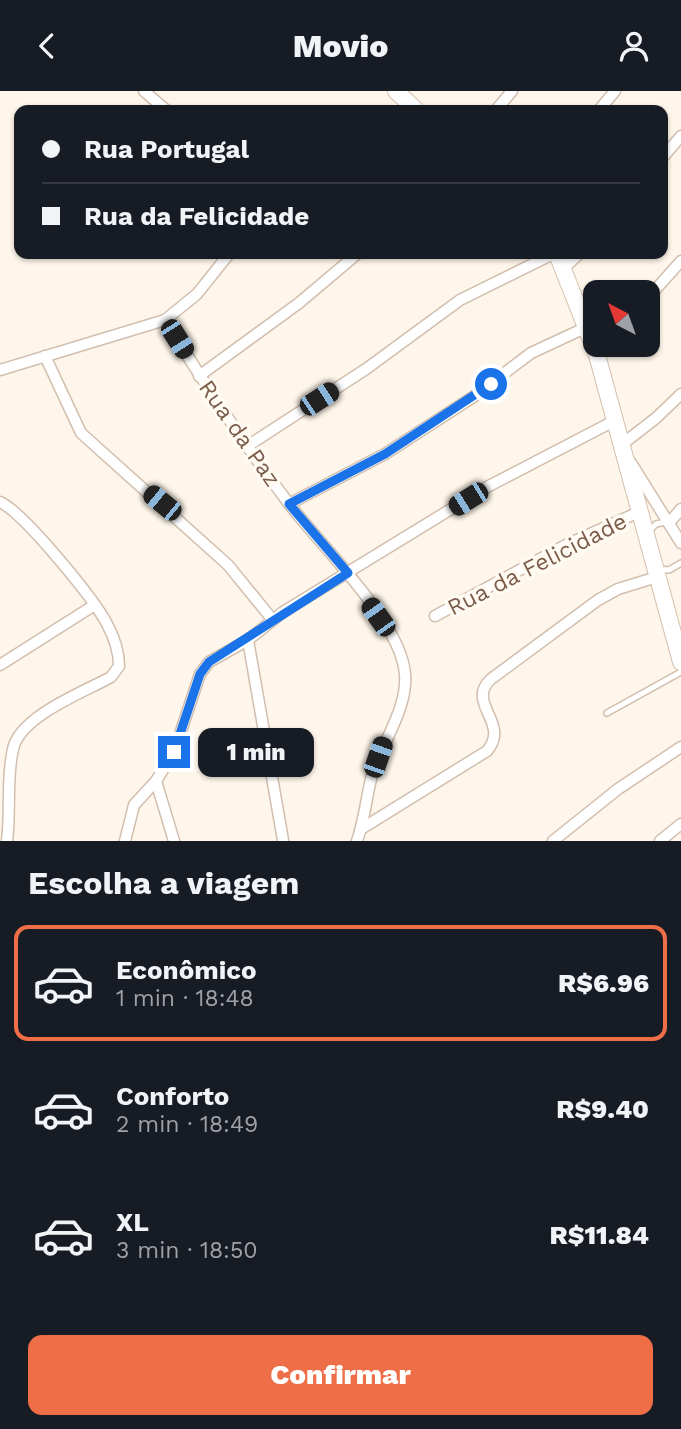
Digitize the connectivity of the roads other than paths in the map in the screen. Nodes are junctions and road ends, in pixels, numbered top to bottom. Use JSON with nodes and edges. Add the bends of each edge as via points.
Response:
{"nodes":[{"id":1,"x":144,"y":91,"type":"edge"},
{"id":2,"x":396,"y":91,"type":"edge"},
{"id":3,"x":512,"y":91,"type":"edge"},
{"id":4,"x":615,"y":91,"type":"edge"},
{"id":5,"x":160,"y":105,"type":"edge"},
{"id":6,"x":411,"y":105,"type":"edge"},
{"id":7,"x":500,"y":105,"type":"edge"},
{"id":8,"x":603,"y":105,"type":"edge"},
{"id":9,"x":681,"y":136,"type":"edge"},
{"id":10,"x":668,"y":151,"type":"edge"},
{"id":11,"x":225,"y":259,"type":"edge"},
{"id":12,"x":351,"y":259,"type":"edge"},
{"id":13,"x":558,"y":259,"type":"edge"},
{"id":14,"x":681,"y":261,"type":"edge"},
{"id":15,"x":660,"y":285,"type":"edge"},
{"id":16,"x":583,"y":318,"type":"edge"},
{"id":17,"x":165,"y":320,"type":"junction"},
{"id":18,"x":583,"y":329,"type":"edge"},
{"id":19,"x":45,"y":356,"type":"junction"},
{"id":20,"x":602,"y":357,"type":"edge"},
{"id":21,"x":0,"y":370,"type":"edge"},
{"id":22,"x":200,"y":376,"type":"junction"},
{"id":23,"x":681,"y":394,"type":"edge"},
{"id":24,"x":614,"y":421,"type":"junction"},
{"id":25,"x":249,"y":445,"type":"junction"},
{"id":26,"x":620,"y":446,"type":"junction"},
{"id":27,"x":0,"y":502,"type":"edge"},
{"id":28,"x":289,"y":504,"type":"junction"},
{"id":29,"x":681,"y":509,"type":"edge"},
{"id":30,"x":639,"y":512,"type":"junction"},
{"id":31,"x":669,"y":523,"type":"junction"},
{"id":32,"x":646,"y":537,"type":"junction"},
{"id":33,"x":681,"y":543,"type":"edge"},
{"id":34,"x":681,"y":563,"type":"edge"},
{"id":35,"x":348,"y":573,"type":"junction"},
{"id":36,"x":656,"y":573,"type":"junction"},
{"id":37,"x":93,"y":606,"type":"junction"},
{"id":38,"x":435,"y":616,"type":"dead end"},
{"id":39,"x":272,"y":619,"type":"junction"},
{"id":40,"x":676,"y":621,"type":"edge"},
{"id":41,"x":248,"y":640,"type":"junction"},
{"id":42,"x":681,"y":662,"type":"edge"},
{"id":43,"x":0,"y":665,"type":"edge"},
{"id":44,"x":681,"y":672,"type":"edge"},
{"id":45,"x":607,"y":713,"type":"dead end"},
{"id":46,"x":681,"y":747,"type":"edge"},
{"id":47,"x":156,"y":781,"type":"junction"},
{"id":48,"x":681,"y":824,"type":"edge"},
{"id":49,"x":361,"y":829,"type":"junction"},
{"id":50,"x":283,"y":840,"type":"edge"},
{"id":51,"x":7,"y":841,"type":"edge"},
{"id":52,"x":125,"y":841,"type":"edge"},
{"id":53,"x":174,"y":841,"type":"edge"},
{"id":54,"x":357,"y":841,"type":"edge"},
{"id":55,"x":553,"y":841,"type":"edge"},
{"id":56,"x":660,"y":841,"type":"edge"}],
"edges":[{"from":1,"to":5,"type":"street"},
{"from":2,"to":6,"type":"main road"},
{"from":3,"to":7,"type":"street"},
{"from":4,"to":8,"type":"street"},
{"from":9,"to":10,"type":"street"},
{"from":11,"to":17,"type":"street","via":[[197,294]]},
{"from":12,"to":22,"type":"street"},
{"from":13,"to":16,"type":"main road"},
{"from":13,"to":25,"type":"street","via":[[460,300],[366,369]]},
{"from":14,"to":15,"type":"street"},
{"from":17,"to":19,"type":"street"},
{"from":17,"to":22,"type":"street","name":"Rua da Paz"},
{"from":18,"to":28,"type":"street","via":[[531,353],[385,454]]},
{"from":19,"to":21,"type":"street"},
{"from":19,"to":39,"type":"street","via":[[81,433],[228,565]]},
{"from":20,"to":24,"type":"main road"},
{"from":22,"to":25,"type":"street","name":"Rua da Paz"},
{"from":23,"to":26,"type":"street"},
{"from":24,"to":26,"type":"main road"},
{"from":24,"to":35,"type":"street","via":[[487,487]]},
{"from":25,"to":28,"type":"street","name":"Rua da Paz"},
{"from":26,"to":30,"type":"main road"},
{"from":26,"to":31,"type":"street","name":"Rua da Felicidade"},
{"from":27,"to":37,"type":"street","via":[[21,518]]},
{"from":28,"to":35,"type":"street","name":"Rua da Paz"},
{"from":29,"to":31,"type":"street"},
{"from":30,"to":32,"type":"main road"},
{"from":30,"to":38,"type":"street","name":"Rua da Felicidade","via":[[566,545]]},
{"from":31,"to":32,"type":"lane","via":[[656,524]]},
{"from":31,"to":33,"type":"street","name":"Rua da Felicidade"},
{"from":32,"to":36,"type":"main road"},
{"from":34,"to":36,"type":"lane"},
{"from":35,"to":39,"type":"street"},
{"from":35,"to":49,"type":"street","name":"Rua da Paz","via":[[393,639],[405,676],[399,714],[385,737],[371,778]]},
{"from":36,"to":40,"type":"main road"},
{"from":36,"to":49,"type":"street","via":[[598,600],[485,684],[482,698],[494,723],[494,742],[487,751]]},
{"from":37,"to":43,"type":"street"},
{"from":37,"to":51,"type":"street","via":[[117,646],[117,672],[38,716],[16,738]]},
{"from":39,"to":41,"type":"street"},
{"from":40,"to":42,"type":"main road"},
{"from":41,"to":47,"type":"street","via":[[209,662],[200,674],[174,752]]},
{"from":41,"to":50,"type":"street"},
{"from":44,"to":45,"type":"lane"},
{"from":46,"to":55,"type":"street"},
{"from":47,"to":52,"type":"street","via":[[134,805]]},
{"from":47,"to":53,"type":"street"},
{"from":48,"to":56,"type":"street"},
{"from":49,"to":54,"type":"street","name":"Rua da Paz"}]}
